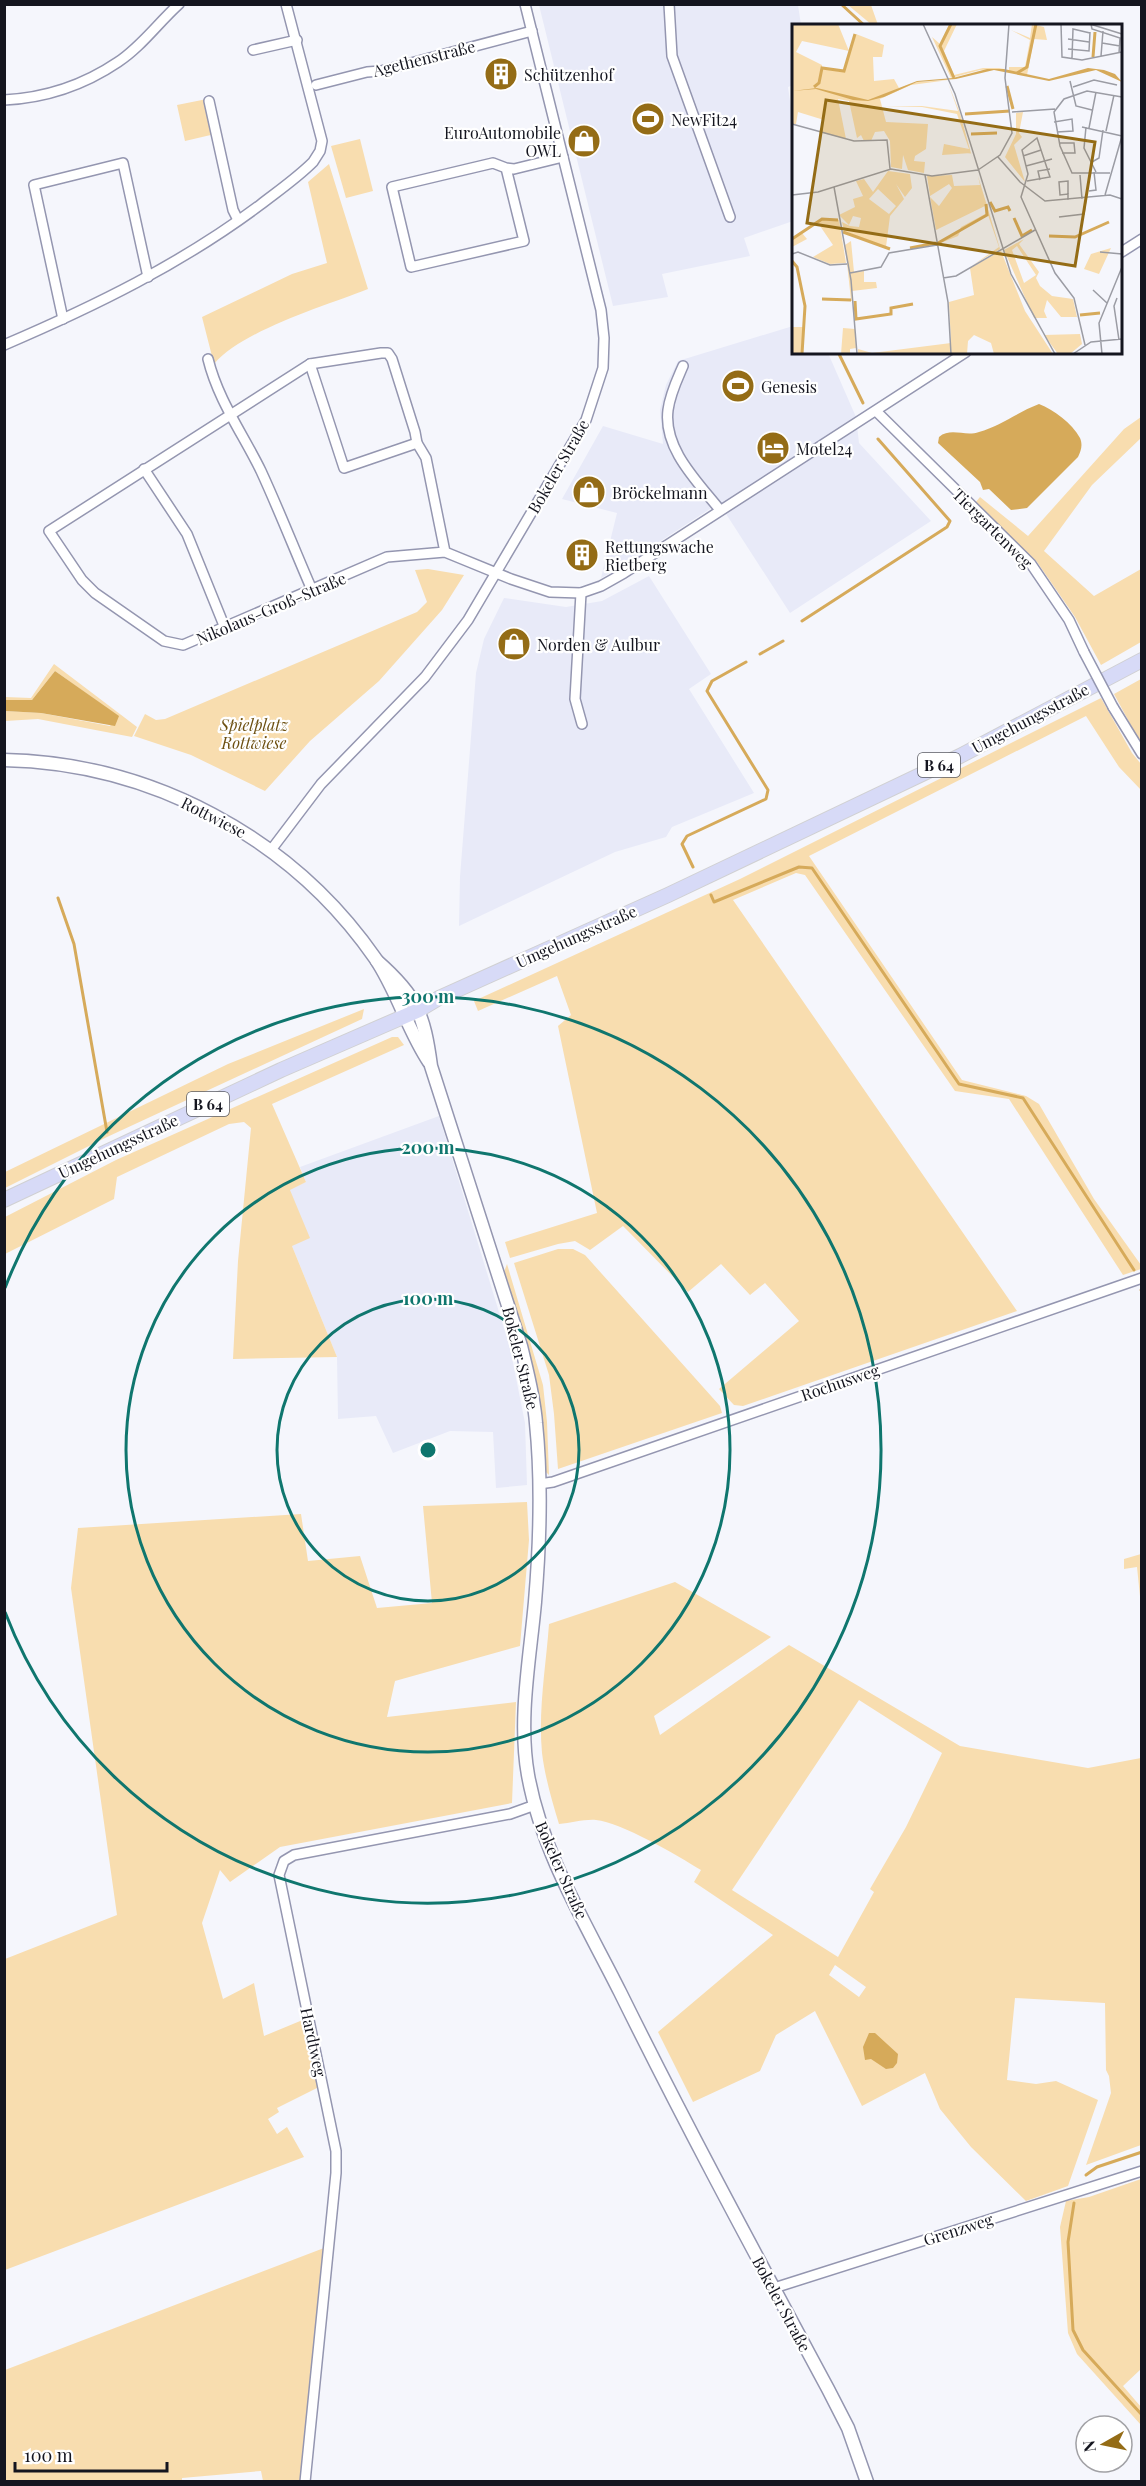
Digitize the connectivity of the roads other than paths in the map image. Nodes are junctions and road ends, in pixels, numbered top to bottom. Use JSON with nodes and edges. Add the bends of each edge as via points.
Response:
{"nodes":[{"id":1,"x":179,"y":4,"type":"edge"},
{"id":2,"x":286,"y":4,"type":"edge"},
{"id":3,"x":525,"y":4,"type":"edge"},
{"id":4,"x":669,"y":4,"type":"edge"},
{"id":5,"x":532,"y":31,"type":"junction"},
{"id":6,"x":297,"y":40,"type":"junction"},
{"id":7,"x":253,"y":50,"type":"dead end"},
{"id":8,"x":316,"y":85,"type":"dead end"},
{"id":9,"x":4,"y":100,"type":"edge"},
{"id":10,"x":209,"y":101,"type":"dead end"},
{"id":11,"x":563,"y":157,"type":"junction"},
{"id":12,"x":506,"y":168,"type":"junction"},
{"id":13,"x":730,"y":217,"type":"dead end"},
{"id":14,"x":238,"y":220,"type":"junction"},
{"id":15,"x":1142,"y":239,"type":"edge"},
{"id":16,"x":1122,"y":252,"type":"edge"},
{"id":17,"x":148,"y":277,"type":"junction"},
{"id":18,"x":63,"y":319,"type":"junction"},
{"id":19,"x":4,"y":345,"type":"edge"},
{"id":20,"x":963,"y":354,"type":"edge"},
{"id":21,"x":208,"y":359,"type":"dead end"},
{"id":22,"x":310,"y":364,"type":"junction"},
{"id":23,"x":683,"y":366,"type":"dead end"},
{"id":24,"x":876,"y":411,"type":"junction"},
{"id":25,"x":230,"y":414,"type":"junction"},
{"id":26,"x":417,"y":443,"type":"junction"},
{"id":27,"x":144,"y":469,"type":"junction"},
{"id":28,"x":720,"y":510,"type":"junction"},
{"id":29,"x":445,"y":552,"type":"junction"},
{"id":30,"x":496,"y":573,"type":"junction"},
{"id":31,"x":312,"y":590,"type":"junction"},
{"id":32,"x":581,"y":593,"type":"junction"},
{"id":33,"x":225,"y":628,"type":"junction"},
{"id":34,"x":1142,"y":660,"type":"edge"},
{"id":35,"x":582,"y":724,"type":"dead end"},
{"id":36,"x":1142,"y":754,"type":"edge"},
{"id":37,"x":4,"y":760,"type":"edge"},
{"id":38,"x":271,"y":850,"type":"junction"},
{"id":39,"x":377,"y":961,"type":"junction"},
{"id":40,"x":419,"y":1010,"type":"junction"},
{"id":41,"x":404,"y":1017,"type":"junction"},
{"id":42,"x":431,"y":1065,"type":"junction"},
{"id":43,"x":4,"y":1200,"type":"edge"},
{"id":44,"x":1142,"y":1278,"type":"edge"},
{"id":45,"x":539,"y":1484,"type":"junction"},
{"id":46,"x":534,"y":1805,"type":"junction"},
{"id":47,"x":1142,"y":2171,"type":"edge"},
{"id":48,"x":774,"y":2288,"type":"junction"},
{"id":49,"x":305,"y":2481,"type":"edge"},
{"id":50,"x":867,"y":2481,"type":"edge"}],
"edges":[{"from":1,"to":9,"type":"street","via":[[118,62],[46,96]]},
{"from":2,"to":6,"type":"street"},
{"from":3,"to":5,"type":"street","name":"Bokeler Straße"},
{"from":4,"to":13,"type":"street","via":[[672,56]]},
{"from":5,"to":8,"type":"street","name":"Agethenstraße"},
{"from":5,"to":11,"type":"street","name":"Bokeler Straße"},
{"from":6,"to":7,"type":"street"},
{"from":6,"to":14,"type":"street","via":[[322,141],[320,152],[302,173]]},
{"from":10,"to":14,"type":"street"},
{"from":11,"to":12,"type":"street"},
{"from":11,"to":30,"type":"street","name":"Bokeler Straße","via":[[601,310],[603,368],[586,420]]},
{"from":12,"to":12,"type":"street","via":[[493,163],[392,188],[411,267],[524,242]]},
{"from":14,"to":17,"type":"street"},
{"from":15,"to":16,"type":"street"},
{"from":17,"to":18,"type":"street"},
{"from":17,"to":18,"type":"street","via":[[123,163],[34,185]]},
{"from":18,"to":19,"type":"street"},
{"from":20,"to":24,"type":"street"},
{"from":21,"to":25,"type":"street"},
{"from":22,"to":25,"type":"street"},
{"from":22,"to":26,"type":"street","via":[[388,353]]},
{"from":22,"to":26,"type":"street","via":[[344,468]]},
{"from":23,"to":28,"type":"street","via":[[668,411],[670,435],[679,457]]},
{"from":24,"to":28,"type":"street"},
{"from":24,"to":36,"type":"street","name":"Tiergartenweg","bridge":true,"via":[[1031,564],[1069,620]]},
{"from":25,"to":27,"type":"street"},
{"from":25,"to":31,"type":"street","via":[[260,470]]},
{"from":26,"to":29,"type":"street","via":[[426,458]]},
{"from":27,"to":33,"type":"street","via":[[187,534]]},
{"from":27,"to":33,"type":"street","name":"Nikolaus-Groß-Straße","via":[[49,531],[95,593],[164,641],[183,645]]},
{"from":28,"to":32,"type":"street","via":[[624,573]]},
{"from":29,"to":30,"type":"street","name":"Nikolaus-Groß-Straße"},
{"from":29,"to":31,"type":"street","name":"Nikolaus-Groß-Straße","via":[[387,557]]},
{"from":30,"to":32,"type":"street","via":[[550,592]]},
{"from":30,"to":38,"type":"street","name":"Bokeler Straße","via":[[468,620],[425,677],[321,784]]},
{"from":31,"to":33,"type":"street","name":"Nikolaus-Groß-Straße"},
{"from":32,"to":35,"type":"street","via":[[575,699]]},
{"from":34,"to":40,"type":"main road","name":"Umgehungsstraße","number":"B 64","via":[[949,761]]},
{"from":37,"to":38,"type":"main road","name":"Rottwiese","via":[[77,767],[144,784],[207,811]]},
{"from":38,"to":39,"type":"main road","name":"Rottwiese","via":[[319,890]]},
{"from":39,"to":40,"type":"main road","name":"Rottwiese","via":[[409,992]]},
{"from":39,"to":41,"type":"main road","name":"Rottwiese"},
{"from":40,"to":41,"type":"main road","name":"Umgehungsstraße","number":"B 64"},
{"from":40,"to":42,"type":"main road","name":"Bokeler Straße"},
{"from":41,"to":42,"type":"main road","name":"Bokeler Straße"},
{"from":41,"to":43,"type":"main road","name":"Umgehungsstraße","number":"B 64"},
{"from":42,"to":45,"type":"main road","name":"Bokeler Straße","via":[[532,1391]]},
{"from":44,"to":45,"type":"street","name":"Rochusweg"},
{"from":45,"to":46,"type":"main road","name":"Bokeler Straße","via":[[539,1541],[525,1724]]},
{"from":46,"to":48,"type":"main road","name":"Bokeler Straße","via":[[567,1887],[702,2156]]},
{"from":46,"to":49,"type":"street","name":"Hardtweg","via":[[510,1814],[294,1856],[284,1861],[279,1875],[336,2151]]},
{"from":47,"to":48,"type":"street","name":"Grenzweg"},
{"from":48,"to":50,"type":"main road","name":"Bokeler Straße","via":[[848,2428]]}]}
